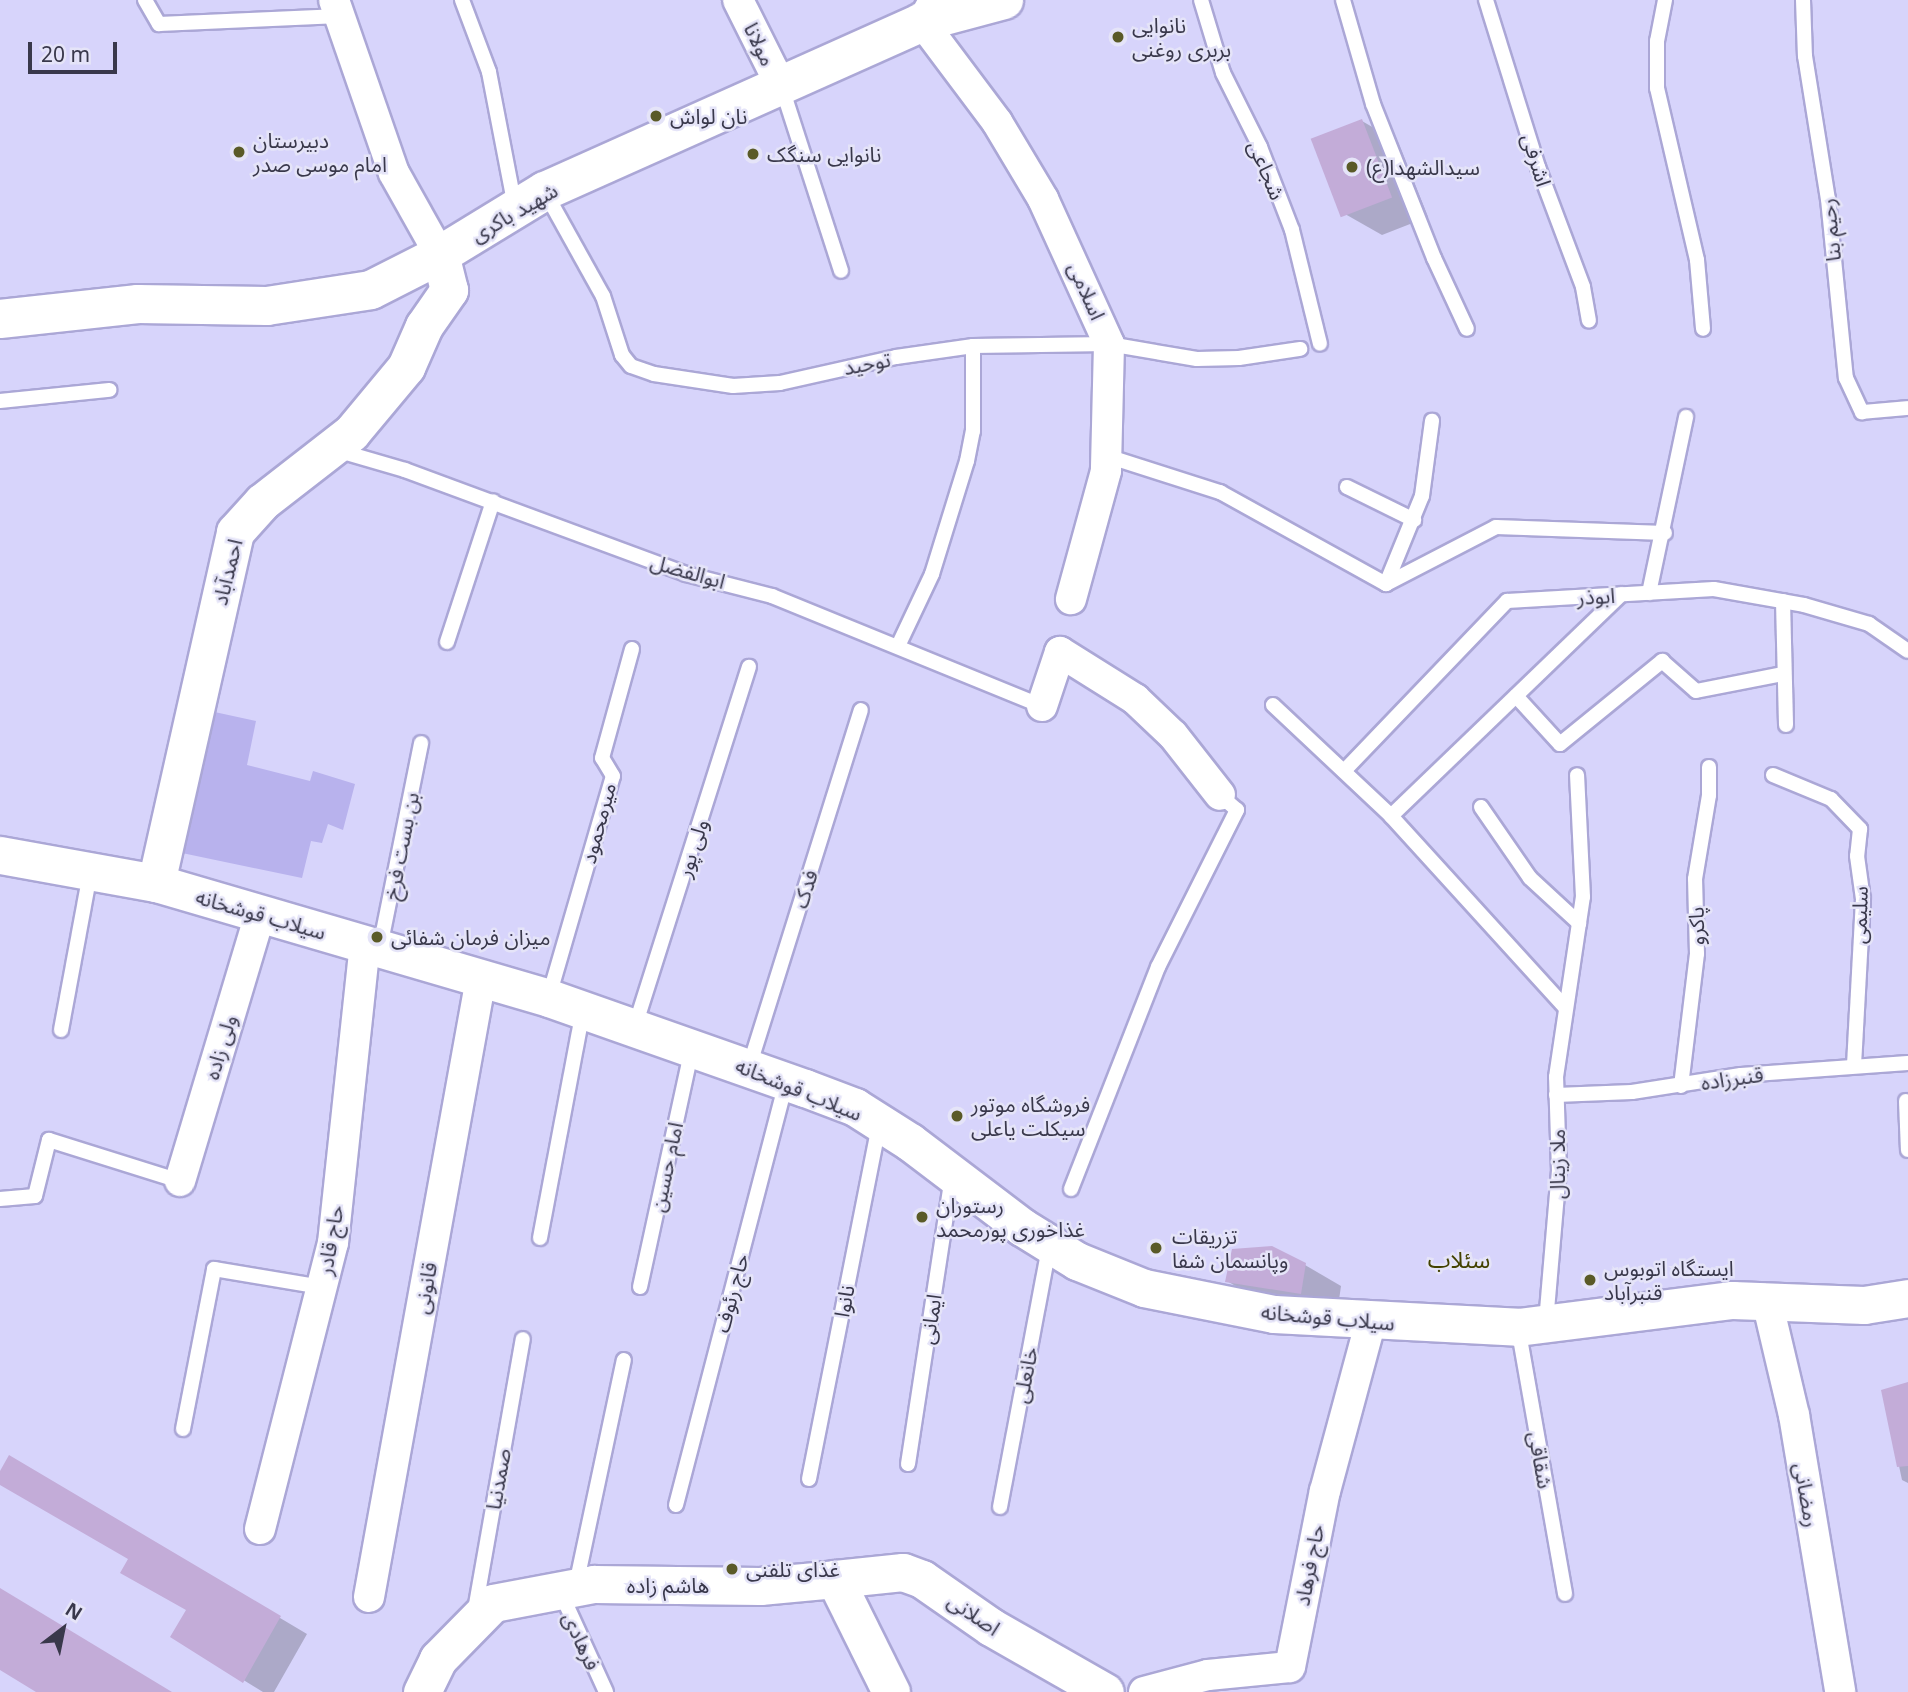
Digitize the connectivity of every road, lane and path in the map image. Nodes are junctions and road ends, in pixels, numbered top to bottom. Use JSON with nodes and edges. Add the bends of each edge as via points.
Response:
{"nodes":[{"id":1,"x":145,"y":0,"type":"edge"},
{"id":2,"x":462,"y":0,"type":"edge"},
{"id":3,"x":738,"y":0,"type":"edge"},
{"id":4,"x":1004,"y":0,"type":"edge"},
{"id":5,"x":1200,"y":0,"type":"edge"},
{"id":6,"x":1343,"y":0,"type":"edge"},
{"id":7,"x":1486,"y":0,"type":"edge"},
{"id":8,"x":1665,"y":0,"type":"edge"},
{"id":9,"x":1803,"y":0,"type":"edge"},
{"id":10,"x":337,"y":8,"type":"edge"},
{"id":11,"x":928,"y":11,"type":"edge"},
{"id":12,"x":782,"y":88,"type":"junction"},
{"id":13,"x":530,"y":200,"type":"junction"},
{"id":14,"x":440,"y":255,"type":"junction"},
{"id":15,"x":841,"y":271,"type":"dead end"},
{"id":16,"x":0,"y":319,"type":"edge"},
{"id":17,"x":1590,"y":320,"type":"dead end"},
{"id":18,"x":1467,"y":328,"type":"dead end"},
{"id":19,"x":1703,"y":329,"type":"dead end"},
{"id":20,"x":1109,"y":344,"type":"junction"},
{"id":21,"x":1321,"y":345,"type":"dead end"},
{"id":22,"x":973,"y":346,"type":"junction"},
{"id":23,"x":1300,"y":349,"type":"dead end"},
{"id":24,"x":109,"y":390,"type":"dead end"},
{"id":25,"x":0,"y":401,"type":"edge"},
{"id":26,"x":1908,"y":408,"type":"edge"},
{"id":27,"x":1686,"y":417,"type":"dead end"},
{"id":28,"x":1433,"y":421,"type":"dead end"},
{"id":29,"x":331,"y":449,"type":"junction"},
{"id":30,"x":1107,"y":456,"type":"junction"},
{"id":31,"x":1347,"y":487,"type":"dead end"},
{"id":32,"x":493,"y":501,"type":"junction"},
{"id":33,"x":1414,"y":520,"type":"junction"},
{"id":34,"x":1665,"y":533,"type":"junction"},
{"id":35,"x":1386,"y":584,"type":"junction"},
{"id":36,"x":1649,"y":593,"type":"junction"},
{"id":37,"x":1622,"y":594,"type":"junction"},
{"id":38,"x":1072,"y":599,"type":"dead end"},
{"id":39,"x":1783,"y":601,"type":"junction"},
{"id":40,"x":447,"y":642,"type":"dead end"},
{"id":41,"x":898,"y":646,"type":"junction"},
{"id":42,"x":632,"y":649,"type":"dead end"},
{"id":43,"x":1908,"y":651,"type":"edge"},
{"id":44,"x":750,"y":667,"type":"dead end"},
{"id":45,"x":1783,"y":674,"type":"junction"},
{"id":46,"x":1516,"y":696,"type":"junction"},
{"id":47,"x":1273,"y":705,"type":"dead end"},
{"id":48,"x":1042,"y":706,"type":"joint"},
{"id":49,"x":861,"y":710,"type":"dead end"},
{"id":50,"x":1786,"y":725,"type":"dead end"},
{"id":51,"x":421,"y":743,"type":"dead end"},
{"id":52,"x":1709,"y":767,"type":"dead end"},
{"id":53,"x":1345,"y":771,"type":"junction"},
{"id":54,"x":1577,"y":775,"type":"dead end"},
{"id":55,"x":1773,"y":775,"type":"dead end"},
{"id":56,"x":1220,"y":795,"type":"joint"},
{"id":57,"x":1481,"y":807,"type":"dead end"},
{"id":58,"x":1391,"y":816,"type":"junction"},
{"id":59,"x":0,"y":855,"type":"edge"},
{"id":60,"x":90,"y":872,"type":"junction"},
{"id":61,"x":156,"y":884,"type":"junction"},
{"id":62,"x":260,"y":914,"type":"junction"},
{"id":63,"x":1579,"y":923,"type":"junction"},
{"id":64,"x":373,"y":946,"type":"junction"},
{"id":65,"x":481,"y":978,"type":"junction"},
{"id":66,"x":549,"y":998,"type":"junction"},
{"id":67,"x":1565,"y":1007,"type":"junction"},
{"id":68,"x":583,"y":1010,"type":"junction"},
{"id":69,"x":634,"y":1028,"type":"junction"},
{"id":70,"x":61,"y":1030,"type":"dead end"},
{"id":71,"x":692,"y":1048,"type":"junction"},
{"id":72,"x":1908,"y":1063,"type":"edge"},
{"id":73,"x":1854,"y":1065,"type":"junction"},
{"id":74,"x":748,"y":1068,"type":"junction"},
{"id":75,"x":787,"y":1081,"type":"junction"},
{"id":76,"x":1681,"y":1086,"type":"junction"},
{"id":77,"x":1556,"y":1095,"type":"junction"},
{"id":78,"x":1906,"y":1101,"type":"edge"},
{"id":79,"x":879,"y":1122,"type":"junction"},
{"id":80,"x":1908,"y":1150,"type":"edge"},
{"id":81,"x":953,"y":1174,"type":"junction"},
{"id":82,"x":180,"y":1181,"type":"joint"},
{"id":83,"x":1071,"y":1189,"type":"dead end"},
{"id":84,"x":0,"y":1199,"type":"edge"},
{"id":85,"x":540,"y":1238,"type":"dead end"},
{"id":86,"x":1050,"y":1244,"type":"junction"},
{"id":87,"x":322,"y":1287,"type":"junction"},
{"id":88,"x":640,"y":1287,"type":"dead end"},
{"id":89,"x":1908,"y":1298,"type":"edge"},
{"id":90,"x":1767,"y":1301,"type":"junction"},
{"id":91,"x":1371,"y":1321,"type":"junction"},
{"id":92,"x":1532,"y":1324,"type":"junction"},
{"id":93,"x":523,"y":1339,"type":"dead end"},
{"id":94,"x":624,"y":1360,"type":"dead end"},
{"id":95,"x":183,"y":1429,"type":"dead end"},
{"id":96,"x":908,"y":1464,"type":"dead end"},
{"id":97,"x":809,"y":1479,"type":"dead end"},
{"id":98,"x":676,"y":1505,"type":"dead end"},
{"id":99,"x":1000,"y":1507,"type":"dead end"},
{"id":100,"x":260,"y":1529,"type":"dead end"},
{"id":101,"x":835,"y":1579,"type":"junction"},
{"id":102,"x":567,"y":1589,"type":"junction"},
{"id":103,"x":1564,"y":1594,"type":"dead end"},
{"id":104,"x":369,"y":1597,"type":"dead end"},
{"id":105,"x":473,"y":1619,"type":"junction"},
{"id":106,"x":1840,"y":1690,"type":"edge"},
{"id":107,"x":422,"y":1692,"type":"edge"},
{"id":108,"x":606,"y":1692,"type":"edge"},
{"id":109,"x":891,"y":1692,"type":"edge"},
{"id":110,"x":1105,"y":1692,"type":"edge"},
{"id":111,"x":1144,"y":1692,"type":"edge"}],
"edges":[{"from":1,"to":10,"type":"lane","via":[[159,24]]},
{"from":2,"to":13,"type":"lane"},
{"from":3,"to":12,"type":"street","name":"مولانا"},
{"from":4,"to":11,"type":"main road","name":"شهید باکری"},
{"from":5,"to":21,"type":"lane","name":"شجاعی","via":[[1223,73],[1260,147],[1292,230]]},
{"from":6,"to":18,"type":"lane","via":[[1373,104]]},
{"from":7,"to":17,"type":"lane","name":"اشرفی","via":[[1538,167],[1583,287]]},
{"from":8,"to":19,"type":"lane","via":[[1657,41],[1657,88],[1696,260]]},
{"from":9,"to":26,"type":"lane","name":"رحیم بنا","via":[[1807,69],[1828,198],[1846,378],[1862,412]]},
{"from":10,"to":14,"type":"street","via":[[394,173]]},
{"from":11,"to":12,"type":"main road","name":"شهید باکری"},
{"from":11,"to":20,"type":"street","name":"اسلامی","via":[[1043,199]]},
{"from":12,"to":13,"type":"main road","name":"شهید باکری"},
{"from":12,"to":15,"type":"lane"},
{"from":13,"to":14,"type":"main road","name":"شهید باکری"},
{"from":13,"to":22,"type":"lane","name":"توحید","via":[[603,296],[622,355],[631,366],[654,374],[733,386],[780,383],[896,357]]},
{"from":14,"to":16,"type":"main road","name":"شهید باکری","via":[[371,290],[267,306],[138,304]]},
{"from":14,"to":29,"type":"street","name":"احمدآباد","via":[[449,290],[424,326],[406,367],[351,433]]},
{"from":20,"to":22,"type":"lane","name":"توحید"},
{"from":20,"to":23,"type":"lane","name":"توحید","via":[[1197,359]]},
{"from":20,"to":30,"type":"street","name":"اسلامی"},
{"from":22,"to":41,"type":"lane","via":[[973,431],[967,461],[932,574]]},
{"from":24,"to":25,"type":"lane"},
{"from":27,"to":34,"type":"lane"},
{"from":28,"to":33,"type":"lane","via":[[1430,458]]},
{"from":29,"to":32,"type":"lane","name":"ابوالفضل"},
{"from":29,"to":61,"type":"street","name":"احمدآباد","via":[[262,502],[236,532]]},
{"from":30,"to":35,"type":"lane","via":[[1220,492]]},
{"from":30,"to":38,"type":"street","name":"اسلامی"},
{"from":31,"to":33,"type":"lane"},
{"from":32,"to":40,"type":"lane"},
{"from":32,"to":41,"type":"lane","name":"ابوالفضل","via":[[686,573],[772,596]]},
{"from":33,"to":35,"type":"lane"},
{"from":34,"to":35,"type":"lane","via":[[1496,527]]},
{"from":34,"to":36,"type":"lane"},
{"from":36,"to":37,"type":"lane","name":"ابوذر"},
{"from":36,"to":39,"type":"lane","name":"ابوذر","via":[[1714,589]]},
{"from":37,"to":46,"type":"lane"},
{"from":37,"to":53,"type":"lane","name":"ابوذر","via":[[1507,601]]},
{"from":39,"to":43,"type":"lane","name":"ابوذر","via":[[1870,624]]},
{"from":39,"to":45,"type":"lane"},
{"from":41,"to":48,"type":"lane","name":"ابوالفضل"},
{"from":42,"to":66,"type":"lane","name":"میرمحمود","via":[[602,758],[613,776]]},
{"from":44,"to":69,"type":"lane","name":"ولی پور"},
{"from":45,"to":46,"type":"lane","via":[[1696,691],[1662,661],[1560,744]]},
{"from":45,"to":50,"type":"lane"},
{"from":46,"to":58,"type":"lane"},
{"from":47,"to":53,"type":"lane"},
{"from":48,"to":56,"type":"street","via":[[1060,652],[1135,699],[1173,735]]},
{"from":49,"to":74,"type":"lane","name":"فدک"},
{"from":51,"to":64,"type":"lane","name":"بن بست فرخ"},
{"from":52,"to":76,"type":"lane","name":"پاکرو","via":[[1709,795],[1695,878],[1697,954]]},
{"from":53,"to":58,"type":"lane"},
{"from":54,"to":63,"type":"lane","name":"ملا زینال","via":[[1584,873]]},
{"from":55,"to":73,"type":"lane","name":"سلیمی","via":[[1831,799],[1860,829],[1857,856],[1863,899]]},
{"from":56,"to":83,"type":"lane","via":[[1237,810],[1158,967]]},
{"from":57,"to":63,"type":"lane","via":[[1530,878]]},
{"from":58,"to":67,"type":"lane"},
{"from":59,"to":60,"type":"street","name":"سیلاب قوشخانه"},
{"from":60,"to":61,"type":"street","name":"سیلاب قوشخانه"},
{"from":60,"to":70,"type":"lane"},
{"from":61,"to":62,"type":"street","name":"سیلاب قوشخانه"},
{"from":62,"to":64,"type":"street","name":"سیلاب قوشخانه"},
{"from":62,"to":82,"type":"street","name":"ولی زاده"},
{"from":63,"to":67,"type":"lane","name":"ملا زینال"},
{"from":64,"to":65,"type":"street","name":"سیلاب قوشخانه"},
{"from":64,"to":87,"type":"street","name":"حاج قادر","via":[[333,1243]]},
{"from":65,"to":66,"type":"street","name":"سیلاب قوشخانه"},
{"from":65,"to":104,"type":"street","name":"قانونی"},
{"from":66,"to":68,"type":"street","name":"سیلاب قوشخانه"},
{"from":67,"to":77,"type":"lane","name":"ملا زینال"},
{"from":68,"to":69,"type":"street","name":"سیلاب قوشخانه"},
{"from":68,"to":85,"type":"lane"},
{"from":69,"to":71,"type":"street","name":"سیلاب قوشخانه"},
{"from":71,"to":74,"type":"street","name":"سیلاب قوشخانه"},
{"from":71,"to":88,"type":"lane","name":"امام حسین"},
{"from":72,"to":73,"type":"lane","name":"قنبرزاده"},
{"from":73,"to":76,"type":"lane","name":"قنبرزاده","via":[[1741,1075]]},
{"from":74,"to":75,"type":"street","name":"سیلاب قوشخانه"},
{"from":75,"to":79,"type":"street","name":"سیلاب قوشخانه","via":[[855,1107]]},
{"from":75,"to":98,"type":"lane","name":"حاج رئوف"},
{"from":76,"to":77,"type":"lane","name":"قنبرزاده"},
{"from":77,"to":92,"type":"lane","name":"ملا زینال","via":[[1559,1171]]},
{"from":78,"to":80,"type":"lane"},
{"from":79,"to":81,"type":"street","name":"سیلاب قوشخانه"},
{"from":79,"to":97,"type":"lane","name":"نانوا"},
{"from":81,"to":86,"type":"street","name":"سیلاب قوشخانه"},
{"from":81,"to":96,"type":"lane","name":"ایمانی"},
{"from":82,"to":84,"type":"lane","via":[[49,1140],[34,1196]]},
{"from":86,"to":91,"type":"street","name":"سیلاب قوشخانه","via":[[1077,1261],[1144,1288],[1274,1314]]},
{"from":86,"to":99,"type":"lane","name":"خانعلی"},
{"from":87,"to":95,"type":"lane","via":[[214,1269]]},
{"from":87,"to":100,"type":"street","name":"حاج قادر"},
{"from":89,"to":90,"type":"street","name":"سیلاب قوشخانه","via":[[1864,1305]]},
{"from":90,"to":92,"type":"street","name":"سیلاب قوشخانه","via":[[1732,1300]]},
{"from":90,"to":106,"type":"street","name":"رمضانی","via":[[1794,1415]]},
{"from":91,"to":92,"type":"street","name":"سیلاب قوشخانه"},
{"from":91,"to":111,"type":"street","name":"حاج فرهاد","via":[[1325,1491],[1290,1667],[1208,1675]]},
{"from":92,"to":103,"type":"lane","name":"شقاقی"},
{"from":93,"to":105,"type":"lane","name":"صمدنیا"},
{"from":94,"to":102,"type":"lane"},
{"from":101,"to":102,"type":"street","name":"هاشم زاده","via":[[760,1586]]},
{"from":101,"to":109,"type":"street"},
{"from":101,"to":110,"type":"street","name":"اصلانی","via":[[903,1572],[922,1579],[990,1627]]},
{"from":102,"to":105,"type":"street","name":"هاشم زاده","via":[[493,1603]]},
{"from":102,"to":108,"type":"lane","name":"فرهادی"},
{"from":105,"to":107,"type":"street","name":"هاشم زاده","via":[[438,1659]]}]}
